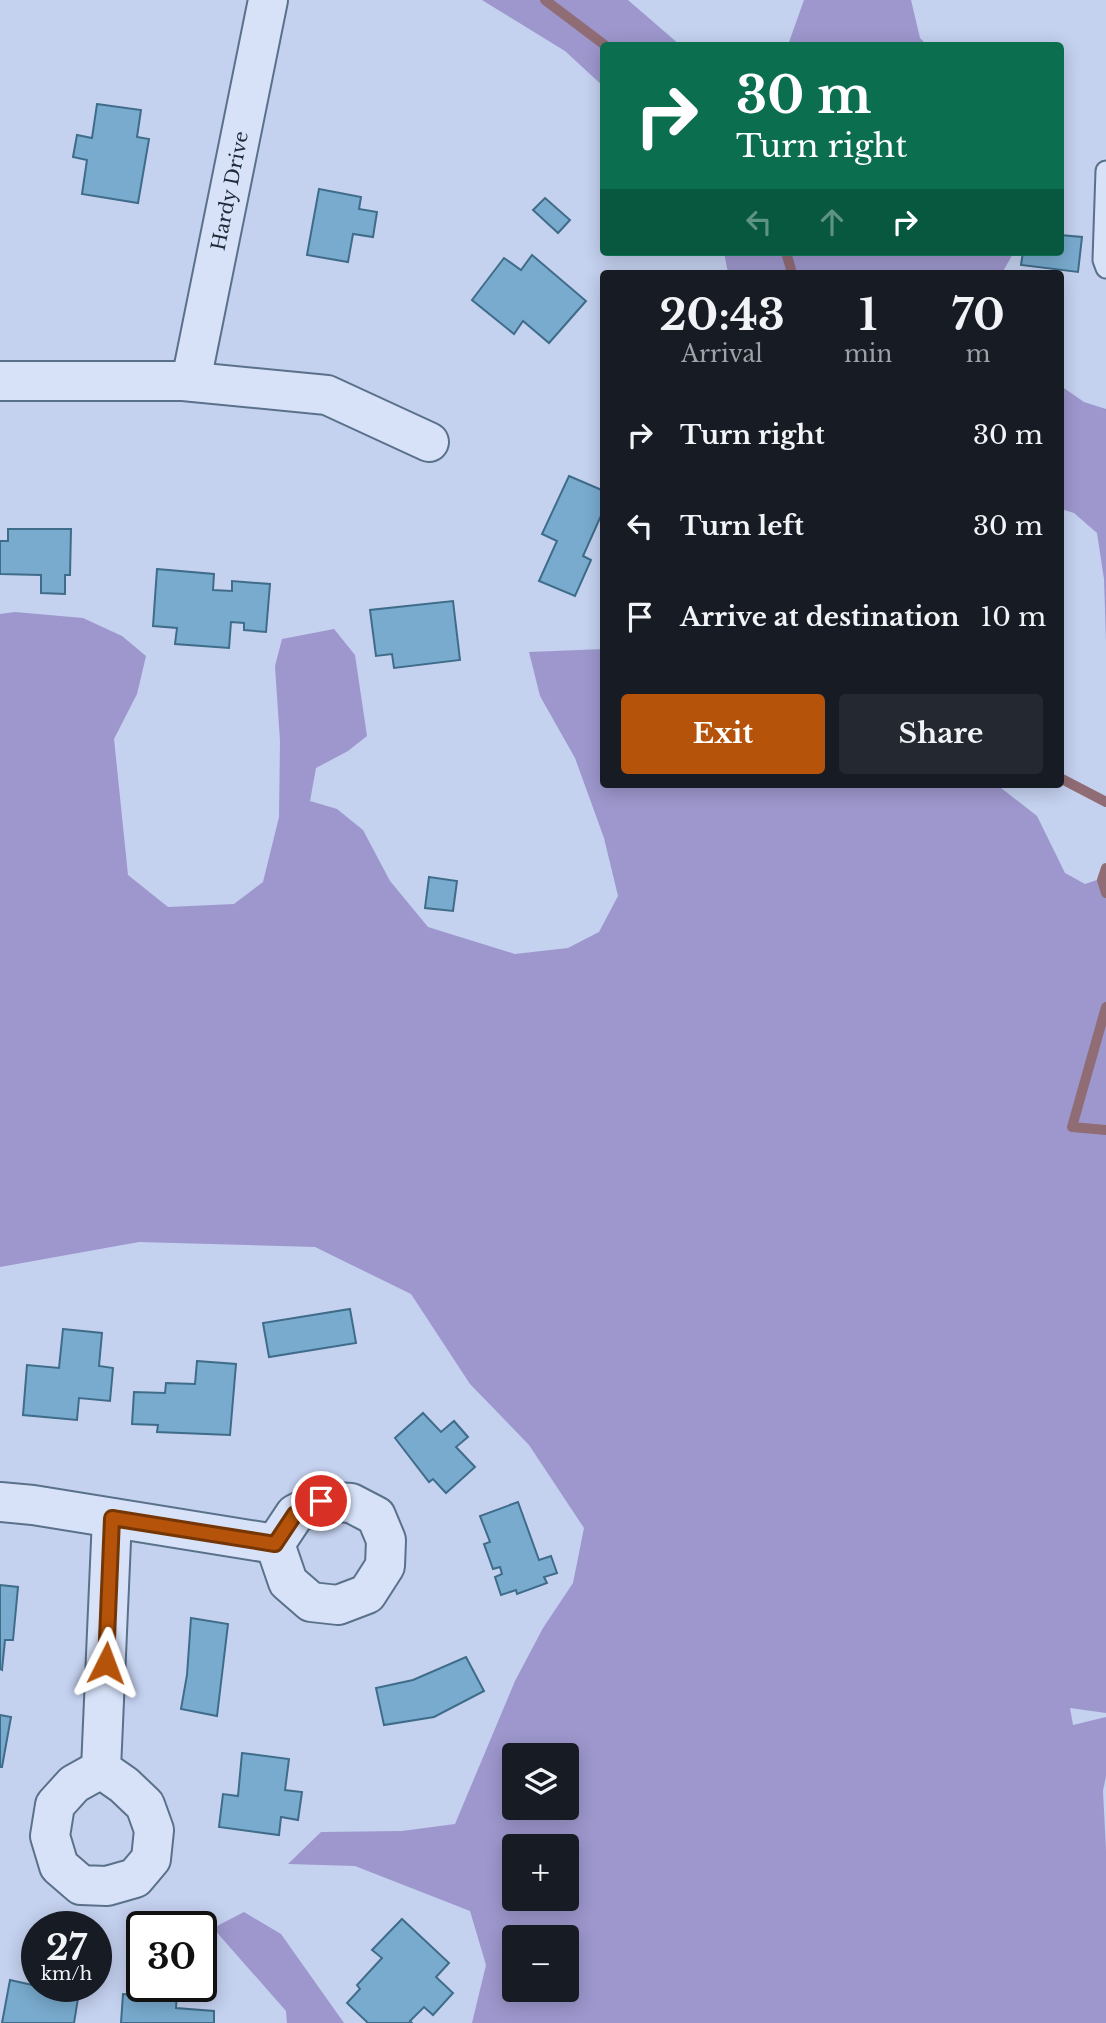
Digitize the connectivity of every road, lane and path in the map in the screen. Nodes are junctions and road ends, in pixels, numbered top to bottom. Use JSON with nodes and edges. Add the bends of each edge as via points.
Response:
{"nodes":[{"id":1,"x":268,"y":0,"type":"edge"},
{"id":2,"x":1106,"y":171,"type":"edge"},
{"id":3,"x":1106,"y":268,"type":"edge"},
{"id":4,"x":0,"y":381,"type":"edge"},
{"id":5,"x":191,"y":381,"type":"junction"},
{"id":6,"x":429,"y":442,"type":"dead end"},
{"id":7,"x":0,"y":1502,"type":"edge"},
{"id":8,"x":112,"y":1518,"type":"junction"},
{"id":9,"x":275,"y":1544,"type":"dead end"},
{"id":10,"x":101,"y":1769,"type":"dead end"}],
"edges":[{"from":1,"to":5,"type":"street","name":"Hardy Drive"},
{"from":2,"to":3,"type":"lane"},
{"from":4,"to":5,"type":"street"},
{"from":5,"to":6,"type":"street","via":[[327,395]]},
{"from":7,"to":8,"type":"street"},
{"from":8,"to":9,"type":"street"},
{"from":8,"to":10,"type":"street"}]}
